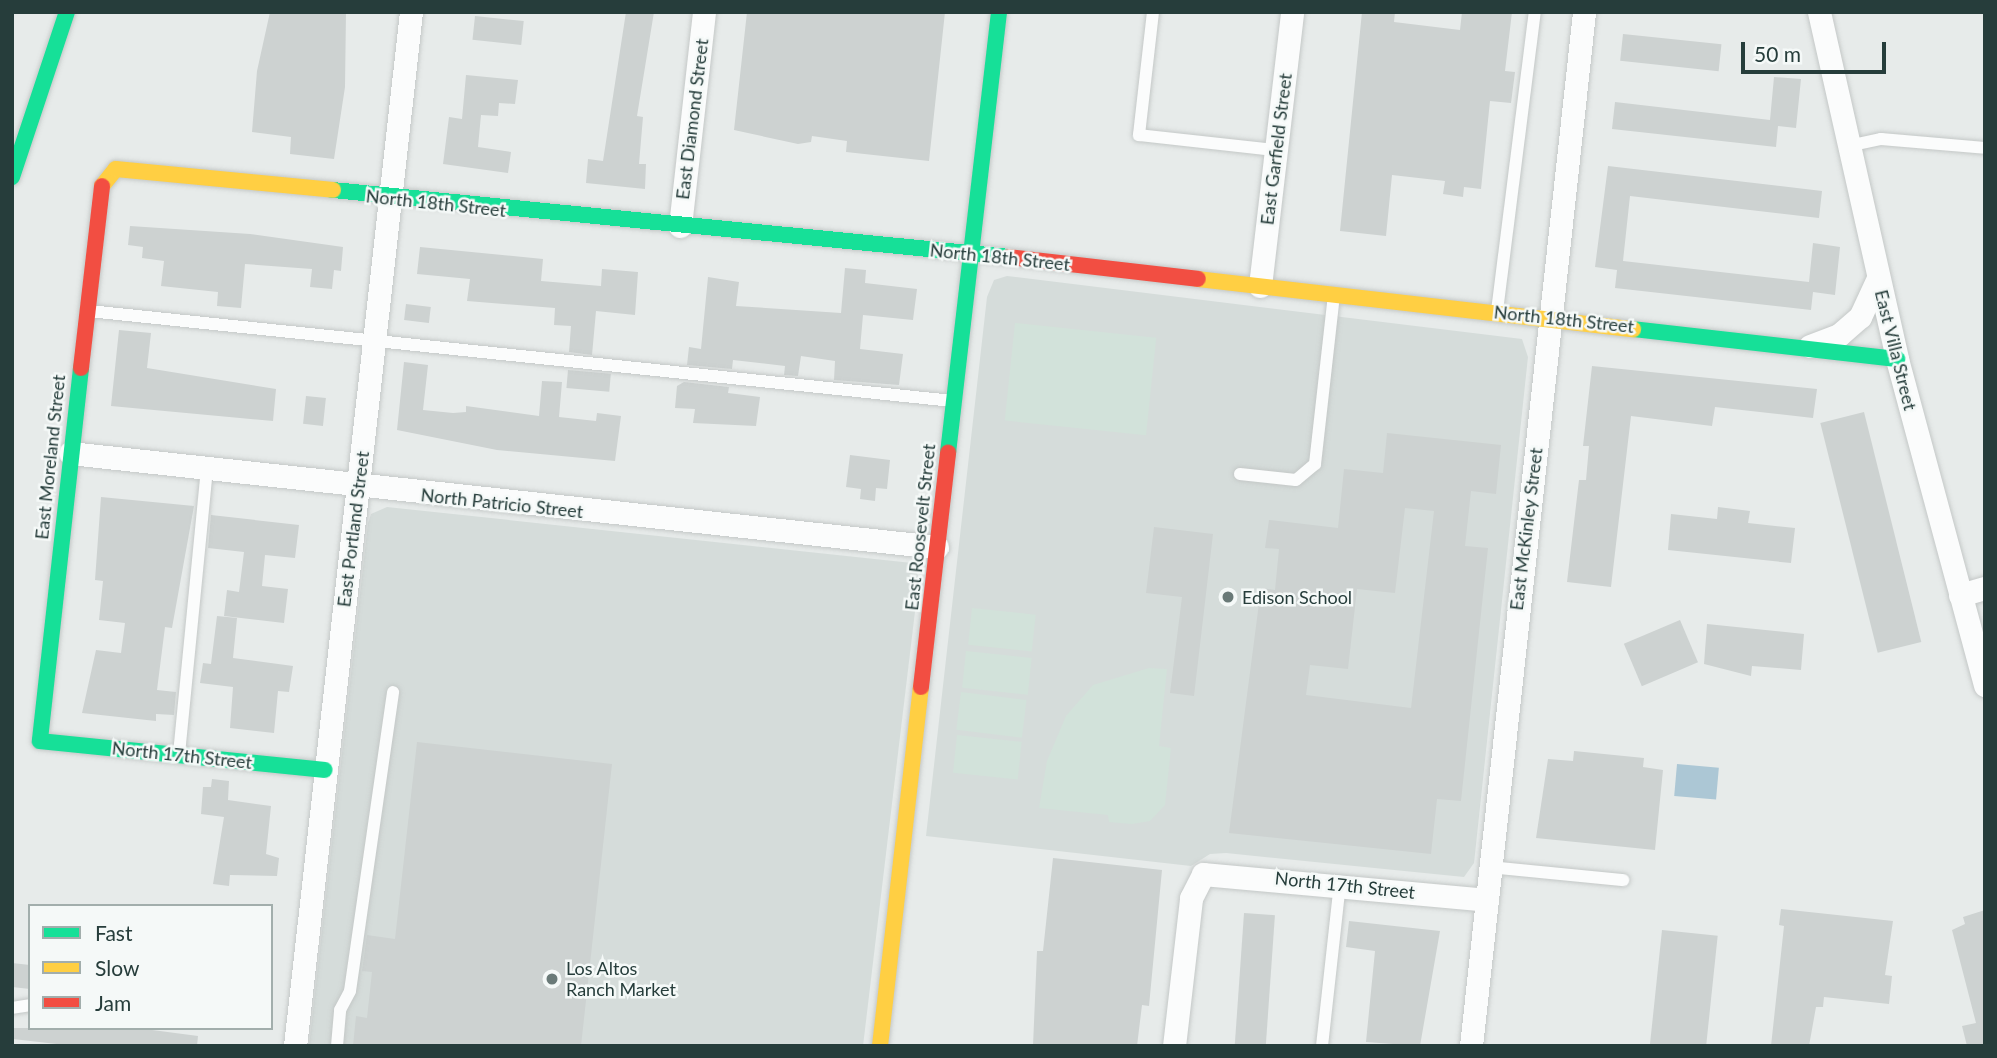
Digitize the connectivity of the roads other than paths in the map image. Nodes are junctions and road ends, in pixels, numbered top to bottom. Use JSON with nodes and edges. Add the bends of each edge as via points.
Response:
{"nodes":[{"id":1,"x":66,"y":12,"type":"edge"},
{"id":2,"x":411,"y":12,"type":"edge"},
{"id":3,"x":704,"y":12,"type":"edge"},
{"id":4,"x":999,"y":12,"type":"edge"},
{"id":5,"x":1153,"y":12,"type":"edge"},
{"id":6,"x":1292,"y":12,"type":"edge"},
{"id":7,"x":1535,"y":12,"type":"edge"},
{"id":8,"x":1584,"y":12,"type":"edge"},
{"id":9,"x":1819,"y":12,"type":"edge"},
{"id":10,"x":1848,"y":146,"type":"junction"},
{"id":11,"x":1985,"y":148,"type":"edge"},
{"id":12,"x":1275,"y":150,"type":"junction"},
{"id":13,"x":12,"y":177,"type":"edge"},
{"id":14,"x":104,"y":177,"type":"joint"},
{"id":15,"x":390,"y":199,"type":"junction"},
{"id":16,"x":680,"y":226,"type":"junction"},
{"id":17,"x":971,"y":254,"type":"junction"},
{"id":18,"x":1878,"y":278,"type":"junction"},
{"id":19,"x":1259,"y":286,"type":"junction"},
{"id":20,"x":1334,"y":294,"type":"junction"},
{"id":21,"x":86,"y":311,"type":"junction"},
{"id":22,"x":1497,"y":312,"type":"junction"},
{"id":23,"x":1550,"y":318,"type":"junction"},
{"id":24,"x":374,"y":340,"type":"junction"},
{"id":25,"x":1809,"y":347,"type":"junction"},
{"id":26,"x":1897,"y":359,"type":"junction"},
{"id":27,"x":953,"y":401,"type":"junction"},
{"id":28,"x":70,"y":453,"type":"junction"},
{"id":29,"x":207,"y":466,"type":"junction"},
{"id":30,"x":1240,"y":474,"type":"dead end"},
{"id":31,"x":359,"y":481,"type":"junction"},
{"id":32,"x":937,"y":547,"type":"junction"},
{"id":33,"x":1985,"y":588,"type":"edge"},
{"id":34,"x":1959,"y":595,"type":"junction"},
{"id":35,"x":1985,"y":685,"type":"edge"},
{"id":36,"x":393,"y":692,"type":"dead end"},
{"id":37,"x":40,"y":741,"type":"joint"},
{"id":38,"x":179,"y":754,"type":"junction"},
{"id":39,"x":324,"y":770,"type":"junction"},
{"id":40,"x":1490,"y":867,"type":"junction"},
{"id":41,"x":1623,"y":880,"type":"dead end"},
{"id":42,"x":1340,"y":884,"type":"junction"},
{"id":43,"x":1487,"y":900,"type":"junction"},
{"id":44,"x":295,"y":1046,"type":"edge"},
{"id":45,"x":337,"y":1046,"type":"edge"},
{"id":46,"x":880,"y":1046,"type":"edge"},
{"id":47,"x":1174,"y":1046,"type":"edge"},
{"id":48,"x":1322,"y":1046,"type":"edge"},
{"id":49,"x":1471,"y":1046,"type":"edge"}],
"edges":[{"from":1,"to":13,"type":"main road"},
{"from":2,"to":15,"type":"street","name":"East Portland Street"},
{"from":3,"to":16,"type":"street","name":"East Diamond Street"},
{"from":4,"to":17,"type":"main road","name":"East Roosevelt Street"},
{"from":5,"to":12,"type":"lane","via":[[1139,135]]},
{"from":6,"to":12,"type":"street","name":"East Garfield Street"},
{"from":7,"to":22,"type":"lane"},
{"from":8,"to":23,"type":"street","name":"East McKinley Street"},
{"from":9,"to":10,"type":"street","name":"East Villa Street"},
{"from":10,"to":11,"type":"lane","via":[[1881,139]]},
{"from":10,"to":18,"type":"street","name":"East Villa Street"},
{"from":12,"to":19,"type":"street","name":"East Garfield Street"},
{"from":14,"to":15,"type":"main road","name":"North 18th Street","via":[[125,169]]},
{"from":14,"to":21,"type":"main road","name":"East Moreland Street"},
{"from":15,"to":16,"type":"main road","name":"North 18th Street"},
{"from":15,"to":24,"type":"street","name":"East Portland Street"},
{"from":16,"to":17,"type":"main road","name":"North 18th Street"},
{"from":17,"to":19,"type":"main road","name":"North 18th Street"},
{"from":17,"to":27,"type":"main road","name":"East Roosevelt Street"},
{"from":18,"to":25,"type":"street","via":[[1868,307],[1850,327]]},
{"from":18,"to":26,"type":"street","name":"East Villa Street"},
{"from":19,"to":20,"type":"main road","name":"North 18th Street"},
{"from":20,"to":22,"type":"main road","name":"North 18th Street"},
{"from":20,"to":30,"type":"lane","via":[[1315,464],[1296,480]]},
{"from":21,"to":24,"type":"lane"},
{"from":21,"to":28,"type":"main road","name":"East Moreland Street"},
{"from":22,"to":23,"type":"main road","name":"North 18th Street"},
{"from":23,"to":25,"type":"main road","name":"North 18th Street"},
{"from":23,"to":40,"type":"street","name":"East McKinley Street"},
{"from":24,"to":27,"type":"lane"},
{"from":24,"to":31,"type":"street","name":"East Portland Street"},
{"from":25,"to":26,"type":"main road","name":"North 18th Street"},
{"from":26,"to":34,"type":"street","name":"East Villa Street"},
{"from":27,"to":32,"type":"main road","name":"East Roosevelt Street"},
{"from":28,"to":29,"type":"street","name":"North Patricio Street"},
{"from":28,"to":37,"type":"main road","name":"East Moreland Street"},
{"from":29,"to":31,"type":"street","name":"North Patricio Street"},
{"from":29,"to":38,"type":"lane"},
{"from":31,"to":32,"type":"street","name":"North Patricio Street","via":[[373,489]]},
{"from":31,"to":39,"type":"street","name":"East Portland Street"},
{"from":32,"to":46,"type":"main road","name":"East Roosevelt Street"},
{"from":33,"to":34,"type":"street"},
{"from":34,"to":35,"type":"street","name":"East Villa Street"},
{"from":36,"to":45,"type":"lane","via":[[351,991],[340,1010]]},
{"from":37,"to":38,"type":"main road","name":"North 17th Street"},
{"from":38,"to":39,"type":"main road","name":"North 17th Street"},
{"from":39,"to":44,"type":"street","name":"East Portland Street"},
{"from":40,"to":41,"type":"lane"},
{"from":40,"to":43,"type":"street","name":"East McKinley Street"},
{"from":42,"to":43,"type":"street","name":"North 17th Street"},
{"from":42,"to":47,"type":"street","name":"North 17th Street","via":[[1203,874],[1191,898]]},
{"from":42,"to":48,"type":"lane"},
{"from":43,"to":49,"type":"street","name":"East McKinley Street"}]}
